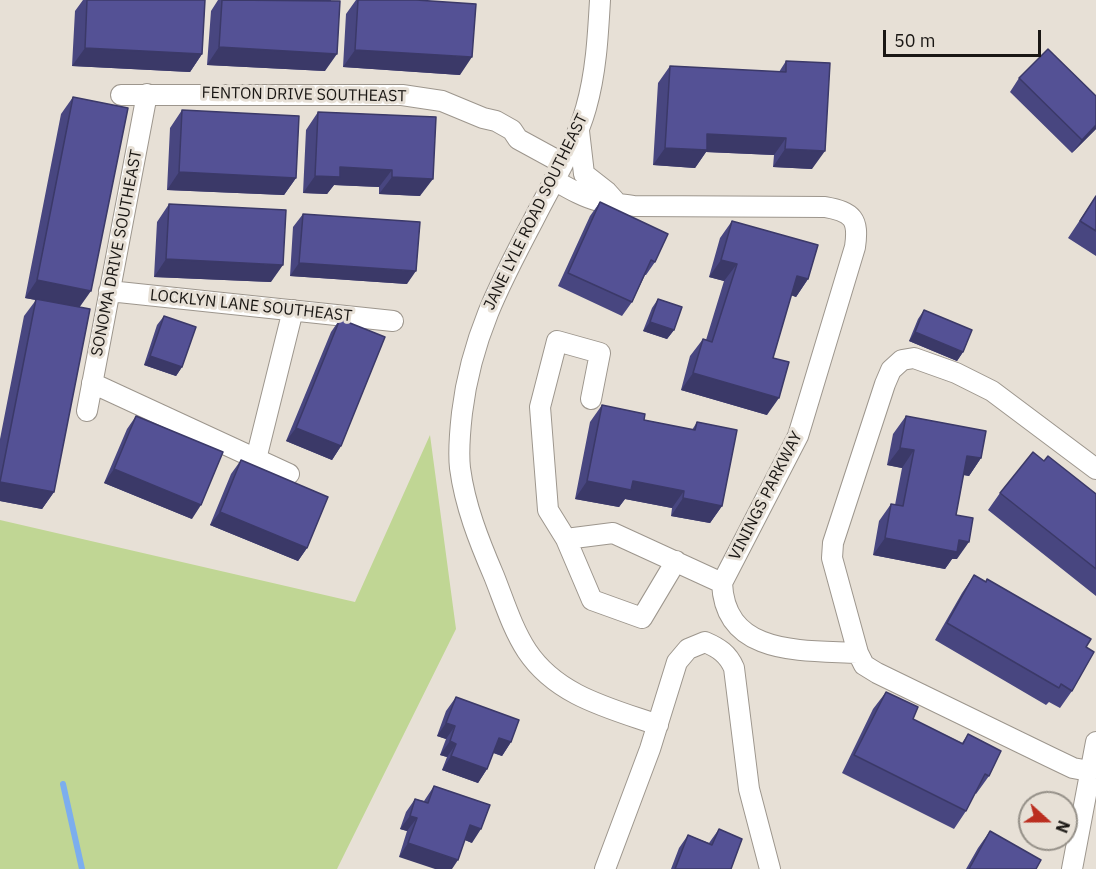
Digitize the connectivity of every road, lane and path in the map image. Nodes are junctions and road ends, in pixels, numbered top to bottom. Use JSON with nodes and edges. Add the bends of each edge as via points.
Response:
{"nodes":[{"id":1,"x":600,"y":0,"type":"edge"},
{"id":2,"x":147,"y":94,"type":"junction"},
{"id":3,"x":121,"y":95,"type":"dead end"},
{"id":4,"x":579,"y":127,"type":"junction"},
{"id":5,"x":558,"y":172,"type":"junction"},
{"id":6,"x":616,"y":202,"type":"junction"},
{"id":7,"x":109,"y":291,"type":"junction"},
{"id":8,"x":293,"y":310,"type":"junction"},
{"id":9,"x":393,"y":321,"type":"dead end"},
{"id":10,"x":92,"y":383,"type":"junction"},
{"id":11,"x":591,"y":399,"type":"dead end"},
{"id":12,"x":87,"y":411,"type":"dead end"},
{"id":13,"x":256,"y":459,"type":"junction"},
{"id":14,"x":1096,"y":470,"type":"edge"},
{"id":15,"x":289,"y":474,"type":"dead end"},
{"id":16,"x":566,"y":539,"type":"junction"},
{"id":17,"x":676,"y":561,"type":"junction"},
{"id":18,"x":722,"y":583,"type":"junction"},
{"id":19,"x":858,"y":653,"type":"junction"},
{"id":20,"x":658,"y":725,"type":"junction"},
{"id":21,"x":1096,"y":742,"type":"edge"},
{"id":22,"x":1089,"y":771,"type":"junction"},
{"id":23,"x":605,"y":869,"type":"edge"},
{"id":24,"x":770,"y":869,"type":"edge"},
{"id":25,"x":1072,"y":869,"type":"edge"}],
"edges":[{"from":1,"to":4,"type":"street","name":"JANE LYLE ROAD SOUTHEAST","via":[[595,64]]},
{"from":2,"to":3,"type":"street","name":"FENTON DRIVE SOUTHEAST"},
{"from":2,"to":5,"type":"street","name":"FENTON DRIVE SOUTHEAST","via":[[402,95],[442,101],[512,130]]},
{"from":2,"to":7,"type":"street","name":"SONOMA DRIVE SOUTHEAST"},
{"from":4,"to":5,"type":"street","name":"JANE LYLE ROAD SOUTHEAST"},
{"from":4,"to":6,"type":"street","via":[[584,174]]},
{"from":5,"to":6,"type":"street","name":"VININGS PARKWAY","via":[[590,199]]},
{"from":5,"to":20,"type":"street","name":"JANE LYLE ROAD SOUTHEAST","via":[[500,284],[477,342],[460,435],[465,497],[517,633],[536,663],[577,696]]},
{"from":6,"to":18,"type":"street","name":"VININGS PARKWAY","via":[[654,207],[825,207],[851,216],[858,229],[798,436]]},
{"from":7,"to":8,"type":"street","name":"LOCKLYN LANE SOUTHEAST"},
{"from":7,"to":10,"type":"street","name":"SONOMA DRIVE SOUTHEAST"},
{"from":8,"to":9,"type":"street","name":"LOCKLYN LANE SOUTHEAST"},
{"from":8,"to":13,"type":"street"},
{"from":10,"to":12,"type":"street","name":"SONOMA DRIVE SOUTHEAST"},
{"from":10,"to":13,"type":"street"},
{"from":11,"to":16,"type":"street","via":[[600,353],[557,341],[540,407],[548,510]]},
{"from":13,"to":15,"type":"street"},
{"from":14,"to":19,"type":"street","via":[[992,391],[914,357],[902,360],[891,370],[885,384],[833,543],[834,573]]},
{"from":16,"to":17,"type":"street","via":[[613,533]]},
{"from":16,"to":17,"type":"street","via":[[592,600],[642,618]]},
{"from":17,"to":18,"type":"street"},
{"from":18,"to":19,"type":"street","via":[[728,612],[740,629],[755,639],[791,650]]},
{"from":19,"to":22,"type":"street","via":[[864,665],[876,673],[1073,768]]},
{"from":20,"to":23,"type":"street"},
{"from":20,"to":24,"type":"street","via":[[677,662],[688,649],[705,642],[723,651],[734,668],[749,789]]},
{"from":21,"to":22,"type":"street"},
{"from":22,"to":25,"type":"street"}]}
